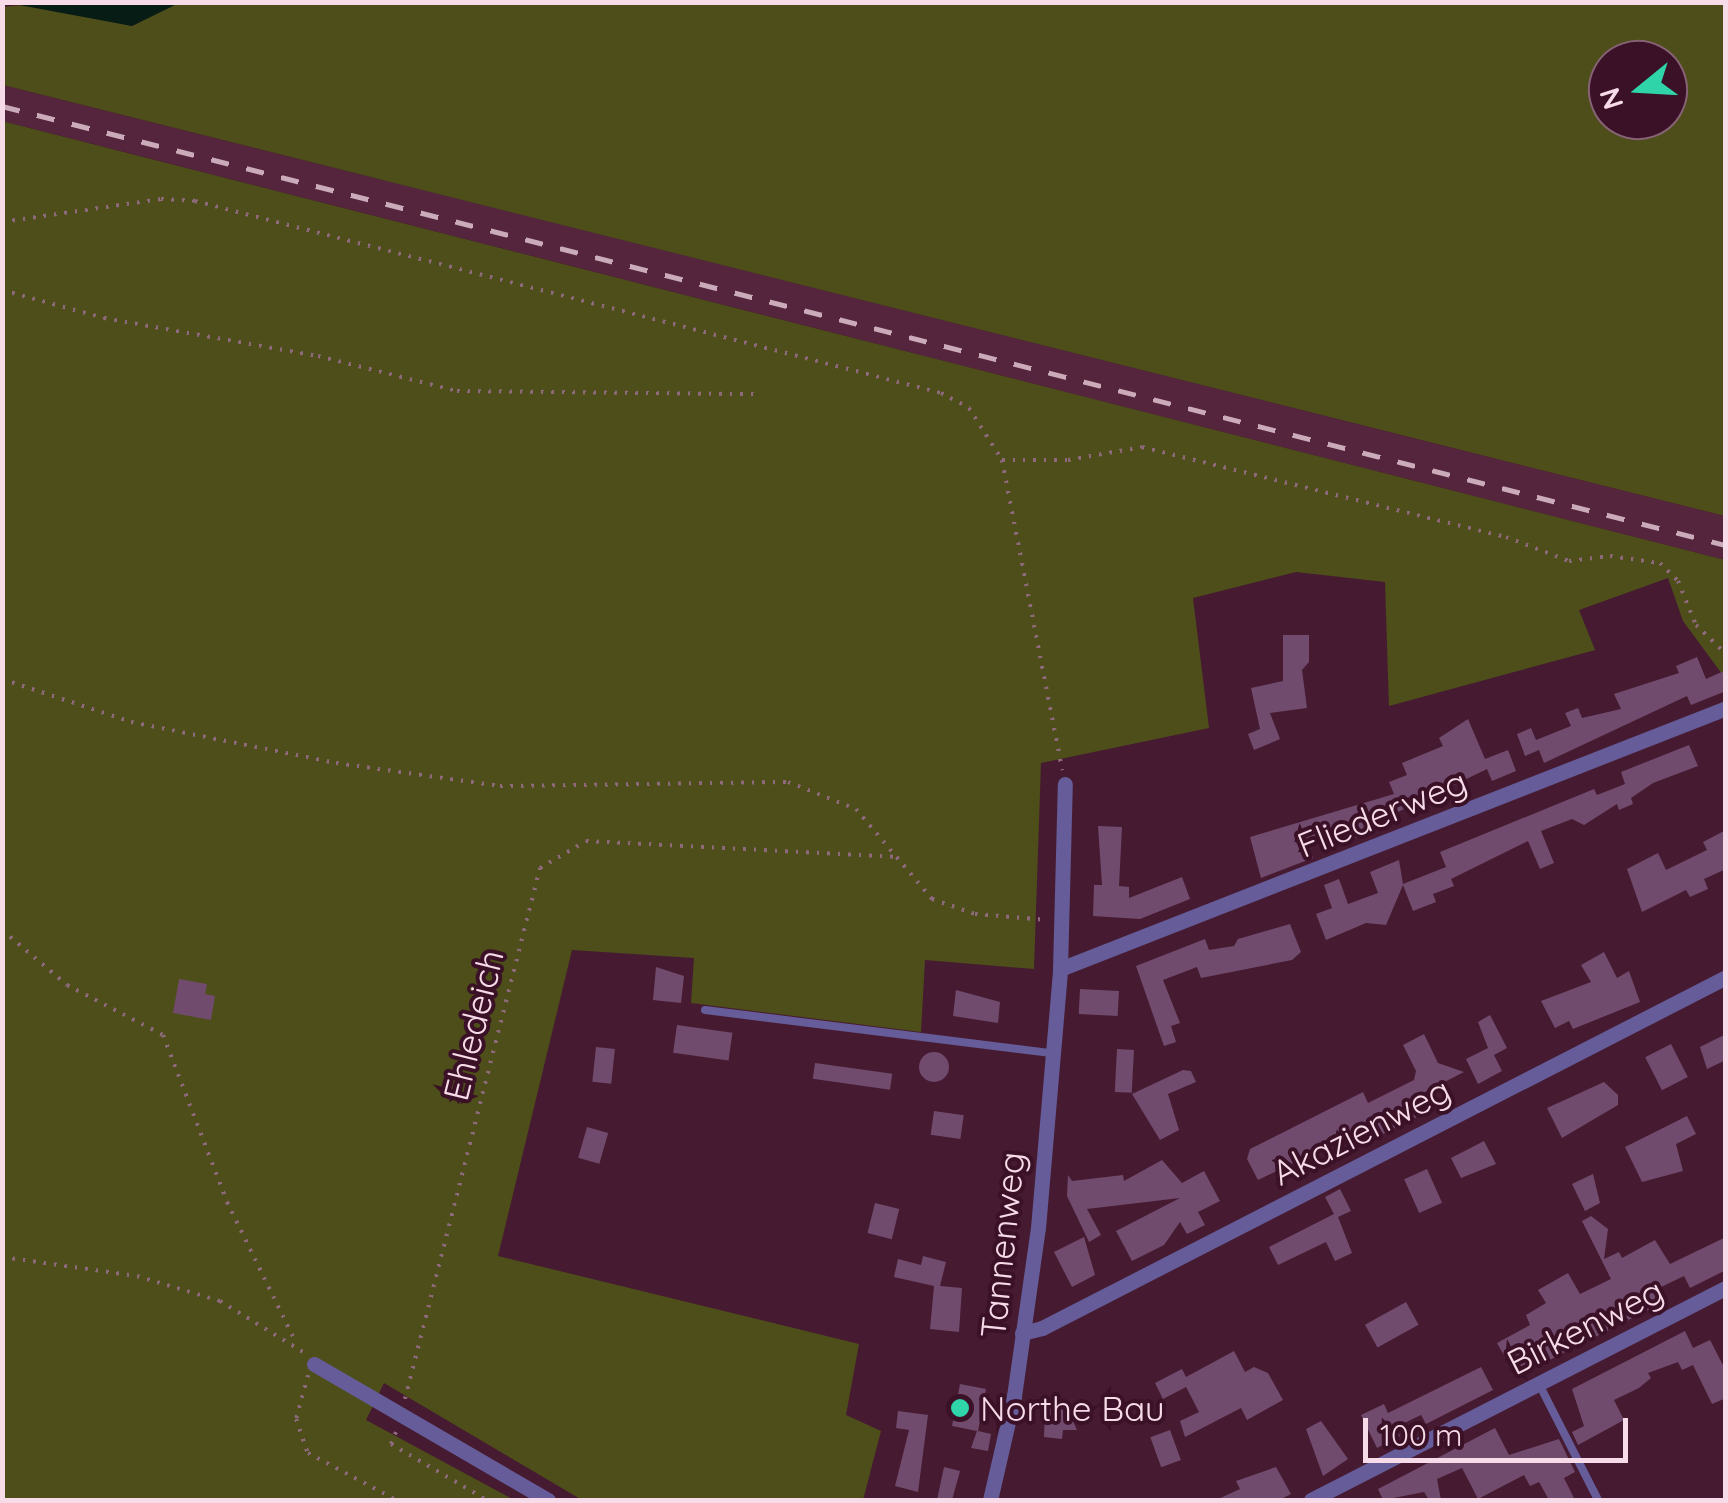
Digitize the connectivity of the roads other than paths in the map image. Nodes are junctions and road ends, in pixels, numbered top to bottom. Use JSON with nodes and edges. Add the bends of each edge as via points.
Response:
{"nodes":[{"id":1,"x":1726,"y":708,"type":"edge"},
{"id":2,"x":1065,"y":784,"type":"road end"},
{"id":3,"x":1060,"y":969,"type":"junction"},
{"id":4,"x":1726,"y":978,"type":"edge"},
{"id":5,"x":706,"y":1010,"type":"dead end"},
{"id":6,"x":1051,"y":1053,"type":"junction"},
{"id":7,"x":1726,"y":1288,"type":"edge"},
{"id":8,"x":1022,"y":1333,"type":"junction"},
{"id":9,"x":314,"y":1364,"type":"road end"},
{"id":10,"x":1539,"y":1383,"type":"junction"},
{"id":11,"x":548,"y":1500,"type":"edge"},
{"id":12,"x":990,"y":1500,"type":"edge"},
{"id":13,"x":1311,"y":1500,"type":"edge"},
{"id":14,"x":1598,"y":1500,"type":"edge"}],
"edges":[{"from":1,"to":3,"type":"street","name":"Fliederweg"},
{"from":2,"to":3,"type":"street","name":"Tannenweg"},
{"from":3,"to":6,"type":"street","name":"Tannenweg"},
{"from":4,"to":8,"type":"street","name":"Akazienweg"},
{"from":5,"to":6,"type":"lane"},
{"from":6,"to":8,"type":"street","name":"Tannenweg"},
{"from":7,"to":10,"type":"street","name":"Birkenweg"},
{"from":8,"to":12,"type":"street","name":"Tannenweg"},
{"from":9,"to":11,"type":"street"},
{"from":10,"to":13,"type":"street","name":"Birkenweg"},
{"from":10,"to":14,"type":"lane"}]}
